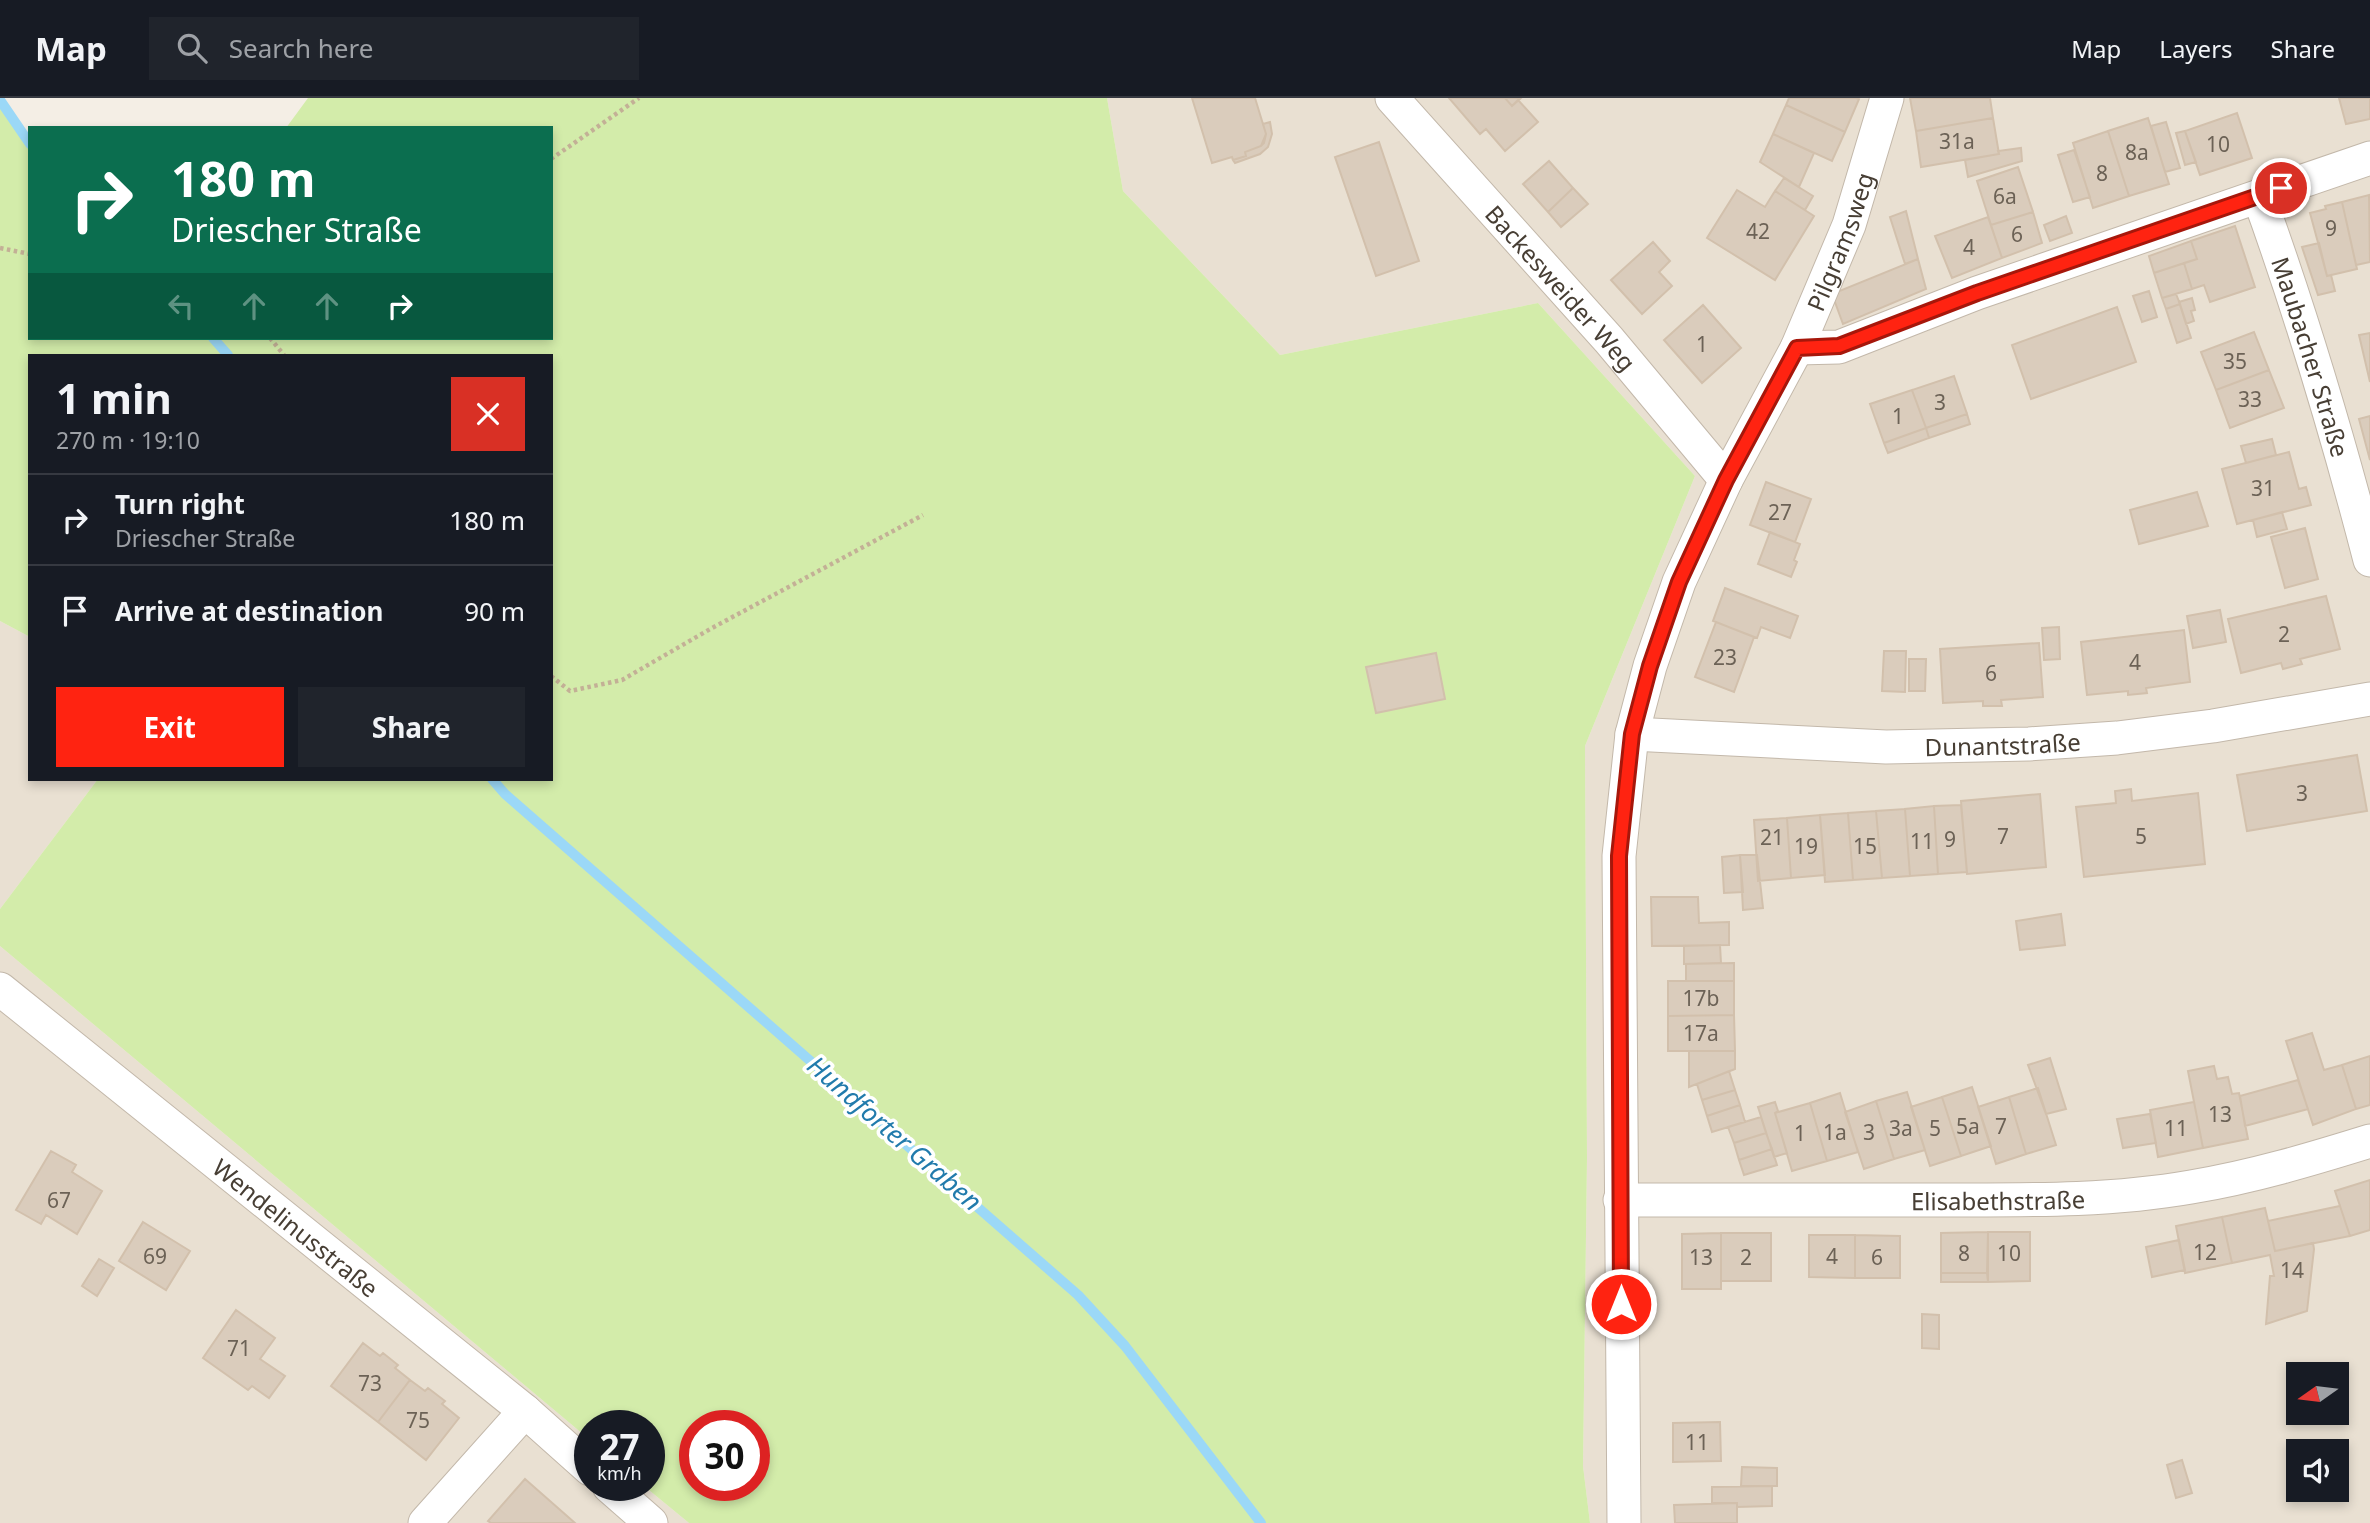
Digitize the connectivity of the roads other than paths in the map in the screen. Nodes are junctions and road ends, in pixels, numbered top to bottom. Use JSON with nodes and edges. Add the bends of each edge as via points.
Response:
{"nodes":[{"id":1,"x":1392,"y":98,"type":"edge"},
{"id":2,"x":1887,"y":98,"type":"edge"},
{"id":3,"x":2370,"y":158,"type":"edge"},
{"id":4,"x":2259,"y":197,"type":"junction"},
{"id":5,"x":1797,"y":348,"type":"junction"},
{"id":6,"x":1726,"y":480,"type":"junction"},
{"id":7,"x":2370,"y":560,"type":"edge"},
{"id":8,"x":2370,"y":699,"type":"edge"},
{"id":9,"x":1632,"y":734,"type":"junction"},
{"id":10,"x":0,"y":989,"type":"edge"},
{"id":11,"x":2370,"y":1141,"type":"edge"},
{"id":12,"x":1620,"y":1200,"type":"junction"},
{"id":13,"x":524,"y":1411,"type":"junction"},
{"id":14,"x":574,"y":1455,"type":"edge"},
{"id":15,"x":626,"y":1501,"type":"edge"},
{"id":16,"x":425,"y":1523,"type":"edge"},
{"id":17,"x":651,"y":1523,"type":"edge"},
{"id":18,"x":1624,"y":1523,"type":"edge"}],
"edges":[{"from":1,"to":6,"type":"street","name":"Backesweider Weg","via":[[1609,340]]},
{"from":2,"to":5,"type":"street","name":"Pilgramsweg","via":[[1849,225]]},
{"from":3,"to":4,"type":"street"},
{"from":4,"to":5,"type":"street","via":[[1977,293],[1839,346]]},
{"from":4,"to":7,"type":"street","name":"Maubacher Straße","via":[[2293,289]]},
{"from":5,"to":6,"type":"street","name":"Pilgramsweg"},
{"from":6,"to":9,"type":"street","name":"Pilgramsweg","via":[[1679,582]]},
{"from":8,"to":9,"type":"street","name":"Dunantstraße","via":[[2213,726],[1958,748]]},
{"from":9,"to":12,"type":"street","name":"Pilgramsweg","via":[[1619,856]]},
{"from":10,"to":13,"type":"street","name":"Wendelinusstraße"},
{"from":11,"to":12,"type":"street","name":"Elisabethstraße","via":[[2238,1177],[2120,1196]]},
{"from":12,"to":18,"type":"street","name":"Pilgramsweg"},
{"from":13,"to":14,"type":"street","name":"Wendelinusstraße"},
{"from":13,"to":16,"type":"street"},
{"from":15,"to":17,"type":"street"}]}
